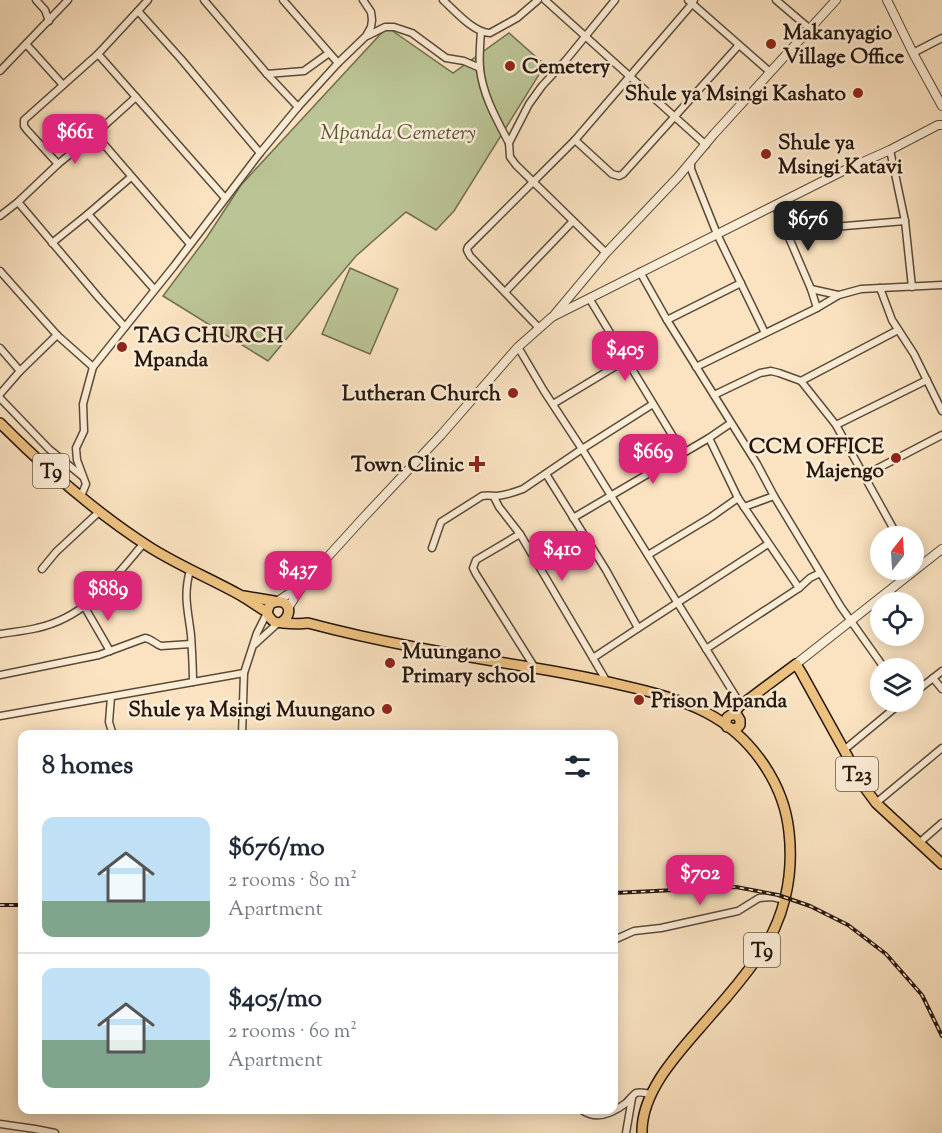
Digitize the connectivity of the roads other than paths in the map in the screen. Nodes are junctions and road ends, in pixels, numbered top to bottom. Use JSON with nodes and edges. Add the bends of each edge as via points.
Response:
{"nodes":[{"id":1,"x":36,"y":0,"type":"edge"},
{"id":2,"x":68,"y":0,"type":"edge"},
{"id":3,"x":148,"y":0,"type":"edge"},
{"id":4,"x":204,"y":0,"type":"edge"},
{"id":5,"x":283,"y":0,"type":"edge"},
{"id":6,"x":443,"y":0,"type":"edge"},
{"id":7,"x":545,"y":0,"type":"edge"},
{"id":8,"x":615,"y":0,"type":"edge"},
{"id":9,"x":776,"y":0,"type":"edge"},
{"id":10,"x":836,"y":0,"type":"edge"},
{"id":11,"x":887,"y":0,"type":"edge"},
{"id":12,"x":366,"y":1,"type":"edge"},
{"id":13,"x":691,"y":1,"type":"edge"},
{"id":14,"x":533,"y":2,"type":"edge"},
{"id":15,"x":45,"y":10,"type":"junction"},
{"id":16,"x":138,"y":11,"type":"junction"},
{"id":17,"x":57,"y":12,"type":"junction"},
{"id":18,"x":49,"y":21,"type":"junction"},
{"id":19,"x":810,"y":29,"type":"junction"},
{"id":20,"x":482,"y":32,"type":"junction"},
{"id":21,"x":366,"y":36,"type":"junction"},
{"id":22,"x":585,"y":36,"type":"junction"},
{"id":23,"x":942,"y":39,"type":"edge"},
{"id":24,"x":26,"y":44,"type":"junction"},
{"id":25,"x":739,"y":45,"type":"junction"},
{"id":26,"x":329,"y":53,"type":"junction"},
{"id":27,"x":913,"y":53,"type":"junction"},
{"id":28,"x":98,"y":54,"type":"junction"},
{"id":29,"x":338,"y":63,"type":"junction"},
{"id":30,"x":480,"y":68,"type":"junction"},
{"id":31,"x":0,"y":71,"type":"edge"},
{"id":32,"x":770,"y":72,"type":"junction"},
{"id":33,"x":267,"y":74,"type":"junction"},
{"id":34,"x":630,"y":76,"type":"junction"},
{"id":35,"x":63,"y":85,"type":"junction"},
{"id":36,"x":136,"y":97,"type":"junction"},
{"id":37,"x":942,"y":106,"type":"edge"},
{"id":38,"x":298,"y":107,"type":"junction"},
{"id":39,"x":674,"y":117,"type":"junction"},
{"id":40,"x":941,"y":123,"type":"edge"},
{"id":41,"x":94,"y":134,"type":"junction"},
{"id":42,"x":575,"y":140,"type":"junction"},
{"id":43,"x":509,"y":143,"type":"junction"},
{"id":44,"x":706,"y":145,"type":"junction"},
{"id":45,"x":890,"y":150,"type":"junction"},
{"id":46,"x":260,"y":153,"type":"junction"},
{"id":47,"x":58,"y":164,"type":"junction"},
{"id":48,"x":691,"y":164,"type":"dead end"},
{"id":49,"x":131,"y":177,"type":"junction"},
{"id":50,"x":534,"y":182,"type":"junction"},
{"id":51,"x":225,"y":198,"type":"junction"},
{"id":52,"x":18,"y":202,"type":"junction"},
{"id":53,"x":775,"y":205,"type":"junction"},
{"id":54,"x":88,"y":214,"type":"junction"},
{"id":55,"x":0,"y":216,"type":"edge"},
{"id":56,"x":573,"y":221,"type":"junction"},
{"id":57,"x":905,"y":221,"type":"junction"},
{"id":58,"x":785,"y":231,"type":"junction"},
{"id":59,"x":717,"y":234,"type":"junction"},
{"id":60,"x":52,"y":243,"type":"junction"},
{"id":61,"x":190,"y":244,"type":"junction"},
{"id":62,"x":606,"y":254,"type":"junction"},
{"id":63,"x":0,"y":271,"type":"edge"},
{"id":64,"x":640,"y":272,"type":"junction"},
{"id":65,"x":741,"y":283,"type":"junction"},
{"id":66,"x":942,"y":285,"type":"edge"},
{"id":67,"x":912,"y":287,"type":"junction"},
{"id":68,"x":880,"y":288,"type":"junction"},
{"id":69,"x":154,"y":289,"type":"junction"},
{"id":70,"x":811,"y":289,"type":"junction"},
{"id":71,"x":505,"y":292,"type":"junction"},
{"id":72,"x":838,"y":295,"type":"junction"},
{"id":73,"x":589,"y":298,"type":"junction"},
{"id":74,"x":818,"y":308,"type":"junction"},
{"id":75,"x":552,"y":317,"type":"junction"},
{"id":76,"x":668,"y":320,"type":"junction"},
{"id":77,"x":125,"y":327,"type":"junction"},
{"id":78,"x":539,"y":328,"type":"junction"},
{"id":79,"x":898,"y":330,"type":"junction"},
{"id":80,"x":765,"y":333,"type":"junction"},
{"id":81,"x":57,"y":335,"type":"junction"},
{"id":82,"x":518,"y":347,"type":"junction"},
{"id":83,"x":0,"y":348,"type":"edge"},
{"id":84,"x":626,"y":360,"type":"junction"},
{"id":85,"x":93,"y":367,"type":"junction"},
{"id":86,"x":696,"y":367,"type":"junction"},
{"id":87,"x":20,"y":371,"type":"junction"},
{"id":88,"x":927,"y":380,"type":"junction"},
{"id":89,"x":801,"y":381,"type":"junction"},
{"id":90,"x":714,"y":395,"type":"junction"},
{"id":91,"x":0,"y":396,"type":"edge"},
{"id":92,"x":553,"y":404,"type":"junction"},
{"id":93,"x":653,"y":404,"type":"junction"},
{"id":94,"x":942,"y":411,"type":"edge"},
{"id":95,"x":0,"y":423,"type":"edge"},
{"id":96,"x":731,"y":423,"type":"junction"},
{"id":97,"x":836,"y":425,"type":"junction"},
{"id":98,"x":942,"y":435,"type":"edge"},
{"id":99,"x":709,"y":438,"type":"junction"},
{"id":100,"x":582,"y":449,"type":"junction"},
{"id":101,"x":683,"y":453,"type":"junction"},
{"id":102,"x":546,"y":474,"type":"junction"},
{"id":103,"x":865,"y":475,"type":"junction"},
{"id":104,"x":84,"y":478,"type":"junction"},
{"id":105,"x":81,"y":496,"type":"junction"},
{"id":106,"x":612,"y":496,"type":"junction"},
{"id":107,"x":774,"y":496,"type":"junction"},
{"id":108,"x":494,"y":497,"type":"junction"},
{"id":109,"x":738,"y":498,"type":"junction"},
{"id":110,"x":744,"y":507,"type":"junction"},
{"id":111,"x":100,"y":511,"type":"junction"},
{"id":112,"x":573,"y":518,"type":"junction"},
{"id":113,"x":892,"y":526,"type":"edge"},
{"id":114,"x":520,"y":534,"type":"junction"},
{"id":115,"x":144,"y":543,"type":"junction"},
{"id":116,"x":768,"y":544,"type":"junction"},
{"id":117,"x":432,"y":548,"type":"dead end"},
{"id":118,"x":942,"y":549,"type":"edge"},
{"id":119,"x":648,"y":555,"type":"junction"},
{"id":120,"x":924,"y":562,"type":"edge"},
{"id":121,"x":42,"y":569,"type":"dead end"},
{"id":122,"x":190,"y":570,"type":"junction"},
{"id":123,"x":820,"y":573,"type":"junction"},
{"id":124,"x":900,"y":580,"type":"edge"},
{"id":125,"x":304,"y":583,"type":"junction"},
{"id":126,"x":799,"y":588,"type":"junction"},
{"id":127,"x":242,"y":596,"type":"junction"},
{"id":128,"x":276,"y":601,"type":"junction"},
{"id":129,"x":678,"y":603,"type":"junction"},
{"id":130,"x":84,"y":606,"type":"junction"},
{"id":131,"x":289,"y":609,"type":"junction"},
{"id":132,"x":267,"y":612,"type":"junction"},
{"id":133,"x":850,"y":621,"type":"junction"},
{"id":134,"x":280,"y":622,"type":"junction"},
{"id":135,"x":308,"y":623,"type":"junction"},
{"id":136,"x":638,"y":628,"type":"junction"},
{"id":137,"x":0,"y":633,"type":"edge"},
{"id":138,"x":192,"y":644,"type":"junction"},
{"id":139,"x":254,"y":644,"type":"junction"},
{"id":140,"x":706,"y":649,"type":"junction"},
{"id":141,"x":111,"y":651,"type":"junction"},
{"id":142,"x":593,"y":658,"type":"junction"},
{"id":143,"x":877,"y":658,"type":"edge"},
{"id":144,"x":796,"y":664,"type":"junction"},
{"id":145,"x":536,"y":668,"type":"junction"},
{"id":146,"x":942,"y":671,"type":"edge"},
{"id":147,"x":244,"y":673,"type":"junction"},
{"id":148,"x":0,"y":675,"type":"edge"},
{"id":149,"x":933,"y":678,"type":"junction"},
{"id":150,"x":194,"y":682,"type":"junction"},
{"id":151,"x":608,"y":682,"type":"junction"},
{"id":152,"x":924,"y":685,"type":"edge"},
{"id":153,"x":942,"y":689,"type":"edge"},
{"id":154,"x":111,"y":697,"type":"junction"},
{"id":155,"x":745,"y":703,"type":"junction"},
{"id":156,"x":890,"y":712,"type":"edge"},
{"id":157,"x":709,"y":714,"type":"junction"},
{"id":158,"x":730,"y":715,"type":"junction"},
{"id":159,"x":0,"y":716,"type":"edge"},
{"id":160,"x":741,"y":721,"type":"junction"},
{"id":161,"x":729,"y":727,"type":"junction"},
{"id":162,"x":111,"y":730,"type":"edge"},
{"id":163,"x":242,"y":730,"type":"edge"},
{"id":164,"x":749,"y":744,"type":"junction"},
{"id":165,"x":942,"y":748,"type":"edge"},
{"id":166,"x":844,"y":750,"type":"junction"},
{"id":167,"x":876,"y":803,"type":"junction"},
{"id":168,"x":942,"y":823,"type":"edge"},
{"id":169,"x":919,"y":843,"type":"junction"},
{"id":170,"x":942,"y":864,"type":"edge"},
{"id":171,"x":785,"y":900,"type":"junction"},
{"id":172,"x":618,"y":938,"type":"edge"},
{"id":173,"x":651,"y":1094,"type":"junction"},
{"id":174,"x":632,"y":1098,"type":"junction"},
{"id":175,"x":618,"y":1108,"type":"edge"},
{"id":176,"x":589,"y":1114,"type":"edge"},
{"id":177,"x":608,"y":1114,"type":"edge"},
{"id":178,"x":0,"y":1124,"type":"edge"},
{"id":179,"x":55,"y":1133,"type":"edge"},
{"id":180,"x":626,"y":1133,"type":"edge"},
{"id":181,"x":642,"y":1133,"type":"edge"}],
"edges":[{"from":1,"to":15,"type":"street"},
{"from":2,"to":17,"type":"street"},
{"from":3,"to":16,"type":"street"},
{"from":4,"to":33,"type":"street"},
{"from":5,"to":26,"type":"street"},
{"from":6,"to":20,"type":"street"},
{"from":7,"to":22,"type":"street"},
{"from":8,"to":22,"type":"street"},
{"from":9,"to":19,"type":"street"},
{"from":10,"to":19,"type":"street"},
{"from":11,"to":27,"type":"street"},
{"from":12,"to":21,"type":"street","via":[[372,20]]},
{"from":13,"to":25,"type":"street"},
{"from":13,"to":34,"type":"street"},
{"from":14,"to":20,"type":"street","via":[[517,18],[490,33]]},
{"from":15,"to":17,"type":"street"},
{"from":15,"to":18,"type":"street"},
{"from":16,"to":28,"type":"street"},
{"from":16,"to":46,"type":"street"},
{"from":17,"to":18,"type":"street"},
{"from":18,"to":24,"type":"street"},
{"from":19,"to":32,"type":"street"},
{"from":20,"to":30,"type":"street"},
{"from":21,"to":29,"type":"street"},
{"from":21,"to":30,"type":"street","via":[[394,27],[412,33],[446,58]]},
{"from":22,"to":34,"type":"street"},
{"from":22,"to":43,"type":"street","via":[[536,94]]},
{"from":23,"to":27,"type":"street"},
{"from":24,"to":31,"type":"street"},
{"from":24,"to":35,"type":"street"},
{"from":25,"to":32,"type":"street"},
{"from":25,"to":39,"type":"street"},
{"from":26,"to":29,"type":"street"},
{"from":26,"to":33,"type":"street","via":[[304,71]]},
{"from":27,"to":37,"type":"street"},
{"from":28,"to":35,"type":"street"},
{"from":28,"to":36,"type":"street"},
{"from":29,"to":38,"type":"street"},
{"from":30,"to":43,"type":"street","via":[[489,103]]},
{"from":32,"to":44,"type":"street"},
{"from":33,"to":38,"type":"street"},
{"from":34,"to":39,"type":"street"},
{"from":34,"to":42,"type":"street"},
{"from":35,"to":47,"type":"street","via":[[23,123]]},
{"from":36,"to":41,"type":"street"},
{"from":36,"to":51,"type":"street"},
{"from":38,"to":46,"type":"street"},
{"from":39,"to":42,"type":"street","via":[[619,176]]},
{"from":39,"to":44,"type":"street"},
{"from":40,"to":45,"type":"street"},
{"from":41,"to":47,"type":"street"},
{"from":41,"to":49,"type":"street"},
{"from":42,"to":50,"type":"street"},
{"from":43,"to":50,"type":"street","via":[[510,157]]},
{"from":44,"to":62,"type":"street"},
{"from":45,"to":53,"type":"street"},
{"from":45,"to":57,"type":"street"},
{"from":46,"to":51,"type":"street"},
{"from":47,"to":52,"type":"street"},
{"from":48,"to":59,"type":"street"},
{"from":49,"to":54,"type":"street"},
{"from":49,"to":61,"type":"street"},
{"from":50,"to":56,"type":"street"},
{"from":50,"to":71,"type":"street","via":[[467,250]]},
{"from":51,"to":61,"type":"street"},
{"from":52,"to":55,"type":"street"},
{"from":52,"to":60,"type":"street"},
{"from":53,"to":58,"type":"street"},
{"from":53,"to":59,"type":"street"},
{"from":54,"to":60,"type":"street"},
{"from":54,"to":69,"type":"street"},
{"from":56,"to":62,"type":"street"},
{"from":56,"to":71,"type":"street"},
{"from":57,"to":58,"type":"street"},
{"from":57,"to":67,"type":"street"},
{"from":58,"to":70,"type":"street"},
{"from":59,"to":64,"type":"street"},
{"from":59,"to":65,"type":"street"},
{"from":60,"to":77,"type":"street"},
{"from":61,"to":69,"type":"street"},
{"from":62,"to":75,"type":"street"},
{"from":63,"to":81,"type":"street"},
{"from":64,"to":73,"type":"street"},
{"from":64,"to":76,"type":"street"},
{"from":65,"to":76,"type":"street"},
{"from":65,"to":80,"type":"street"},
{"from":66,"to":67,"type":"street"},
{"from":67,"to":68,"type":"street"},
{"from":68,"to":72,"type":"street"},
{"from":68,"to":79,"type":"street"},
{"from":69,"to":77,"type":"street"},
{"from":70,"to":72,"type":"street"},
{"from":70,"to":74,"type":"street"},
{"from":71,"to":78,"type":"street"},
{"from":72,"to":74,"type":"street"},
{"from":73,"to":75,"type":"street"},
{"from":73,"to":84,"type":"street"},
{"from":74,"to":80,"type":"street"},
{"from":75,"to":78,"type":"street"},
{"from":76,"to":86,"type":"street"},
{"from":77,"to":85,"type":"street"},
{"from":78,"to":82,"type":"street"},
{"from":79,"to":88,"type":"street"},
{"from":79,"to":89,"type":"street"},
{"from":80,"to":86,"type":"street"},
{"from":81,"to":85,"type":"street"},
{"from":81,"to":87,"type":"street"},
{"from":82,"to":92,"type":"street"},
{"from":82,"to":125,"type":"street"},
{"from":83,"to":87,"type":"street"},
{"from":84,"to":92,"type":"street"},
{"from":84,"to":93,"type":"street"},
{"from":85,"to":104,"type":"street","via":[[83,404],[84,431],[76,448]]},
{"from":86,"to":90,"type":"street"},
{"from":87,"to":91,"type":"street"},
{"from":88,"to":94,"type":"street"},
{"from":88,"to":97,"type":"street"},
{"from":89,"to":90,"type":"street","via":[[771,371]]},
{"from":89,"to":97,"type":"street"},
{"from":90,"to":96,"type":"street"},
{"from":91,"to":104,"type":"street","via":[[49,449]]},
{"from":92,"to":100,"type":"street"},
{"from":93,"to":100,"type":"street"},
{"from":93,"to":101,"type":"street"},
{"from":95,"to":105,"type":"main road","number":"T9"},
{"from":96,"to":99,"type":"street"},
{"from":96,"to":107,"type":"street"},
{"from":97,"to":103,"type":"street"},
{"from":98,"to":103,"type":"street"},
{"from":99,"to":101,"type":"street"},
{"from":99,"to":109,"type":"street"},
{"from":100,"to":102,"type":"street"},
{"from":100,"to":106,"type":"street"},
{"from":101,"to":106,"type":"street"},
{"from":102,"to":108,"type":"street","via":[[523,489]]},
{"from":102,"to":112,"type":"street"},
{"from":103,"to":113,"type":"street"},
{"from":104,"to":105,"type":"street"},
{"from":105,"to":111,"type":"main road","number":"T9"},
{"from":106,"to":112,"type":"street"},
{"from":106,"to":119,"type":"street"},
{"from":107,"to":110,"type":"street"},
{"from":107,"to":123,"type":"street"},
{"from":108,"to":114,"type":"street"},
{"from":108,"to":117,"type":"street","via":[[482,496],[445,519],[438,526]]},
{"from":109,"to":110,"type":"street"},
{"from":109,"to":119,"type":"street"},
{"from":110,"to":116,"type":"street"},
{"from":111,"to":115,"type":"main road","number":"T9"},
{"from":111,"to":121,"type":"street"},
{"from":112,"to":136,"type":"street"},
{"from":114,"to":142,"type":"street"},
{"from":114,"to":145,"type":"street","via":[[476,561],[473,568]]},
{"from":115,"to":122,"type":"main road","number":"T9"},
{"from":115,"to":130,"type":"street","via":[[104,590]]},
{"from":116,"to":126,"type":"street"},
{"from":116,"to":129,"type":"street"},
{"from":118,"to":120,"type":"street"},
{"from":119,"to":129,"type":"street"},
{"from":122,"to":127,"type":"main road","number":"T9"},
{"from":122,"to":138,"type":"street","via":[[186,599]]},
{"from":123,"to":126,"type":"street"},
{"from":123,"to":133,"type":"street"},
{"from":124,"to":133,"type":"street"},
{"from":125,"to":128,"type":"street"},
{"from":125,"to":131,"type":"street"},
{"from":126,"to":140,"type":"street"},
{"from":127,"to":128,"type":"main road","number":"T9"},
{"from":127,"to":132,"type":"main road","number":"T9"},
{"from":128,"to":131,"type":"main road","number":"T9"},
{"from":128,"to":132,"type":"main road"},
{"from":129,"to":136,"type":"street"},
{"from":129,"to":140,"type":"street"},
{"from":130,"to":137,"type":"street","via":[[50,625]]},
{"from":130,"to":141,"type":"street"},
{"from":131,"to":134,"type":"main road","via":[[288,616]]},
{"from":131,"to":135,"type":"main road","number":"T9"},
{"from":132,"to":134,"type":"main road","number":"T9","via":[[271,619]]},
{"from":132,"to":139,"type":"street"},
{"from":133,"to":143,"type":"street"},
{"from":133,"to":144,"type":"street"},
{"from":134,"to":135,"type":"main road","number":"T9"},
{"from":134,"to":139,"type":"street"},
{"from":135,"to":145,"type":"main road","number":"T9"},
{"from":136,"to":142,"type":"street"},
{"from":138,"to":141,"type":"street","via":[[161,646],[145,638]]},
{"from":138,"to":150,"type":"street"},
{"from":139,"to":147,"type":"street"},
{"from":140,"to":155,"type":"street"},
{"from":141,"to":148,"type":"street"},
{"from":142,"to":151,"type":"street"},
{"from":144,"to":155,"type":"main road"},
{"from":144,"to":166,"type":"main road","number":"T23"},
{"from":145,"to":151,"type":"main road","number":"T9"},
{"from":146,"to":149,"type":"street"},
{"from":147,"to":150,"type":"street"},
{"from":147,"to":163,"type":"street"},
{"from":149,"to":152,"type":"street"},
{"from":149,"to":153,"type":"street"},
{"from":150,"to":154,"type":"street"},
{"from":151,"to":157,"type":"main road","number":"T9","via":[[658,693]]},
{"from":154,"to":159,"type":"street"},
{"from":154,"to":162,"type":"street"},
{"from":155,"to":158,"type":"main road"},
{"from":155,"to":160,"type":"main road"},
{"from":156,"to":166,"type":"street"},
{"from":157,"to":158,"type":"main road","number":"T9"},
{"from":157,"to":161,"type":"main road","number":"T9"},
{"from":158,"to":160,"type":"main road","number":"T9","via":[[737,715]]},
{"from":158,"to":161,"type":"main road","via":[[726,720]]},
{"from":160,"to":161,"type":"main road","via":[[736,729]]},
{"from":160,"to":164,"type":"main road","number":"T9"},
{"from":161,"to":164,"type":"main road","number":"T9"},
{"from":164,"to":171,"type":"main road","number":"T9","via":[[775,784],[788,823],[791,844]]},
{"from":165,"to":167,"type":"street"},
{"from":166,"to":167,"type":"main road","number":"T23"},
{"from":167,"to":169,"type":"main road","number":"T23"},
{"from":168,"to":169,"type":"street"},
{"from":169,"to":170,"type":"main road","number":"T23"},
{"from":171,"to":172,"type":"street","via":[[759,898],[738,911],[634,931]]},
{"from":171,"to":173,"type":"main road","number":"T9","via":[[759,956],[683,1048]]},
{"from":173,"to":174,"type":"street","via":[[638,1092]]},
{"from":173,"to":181,"type":"main road","number":"T9"},
{"from":174,"to":175,"type":"street"},
{"from":174,"to":180,"type":"street"},
{"from":176,"to":177,"type":"street"},
{"from":178,"to":179,"type":"street"}]}
